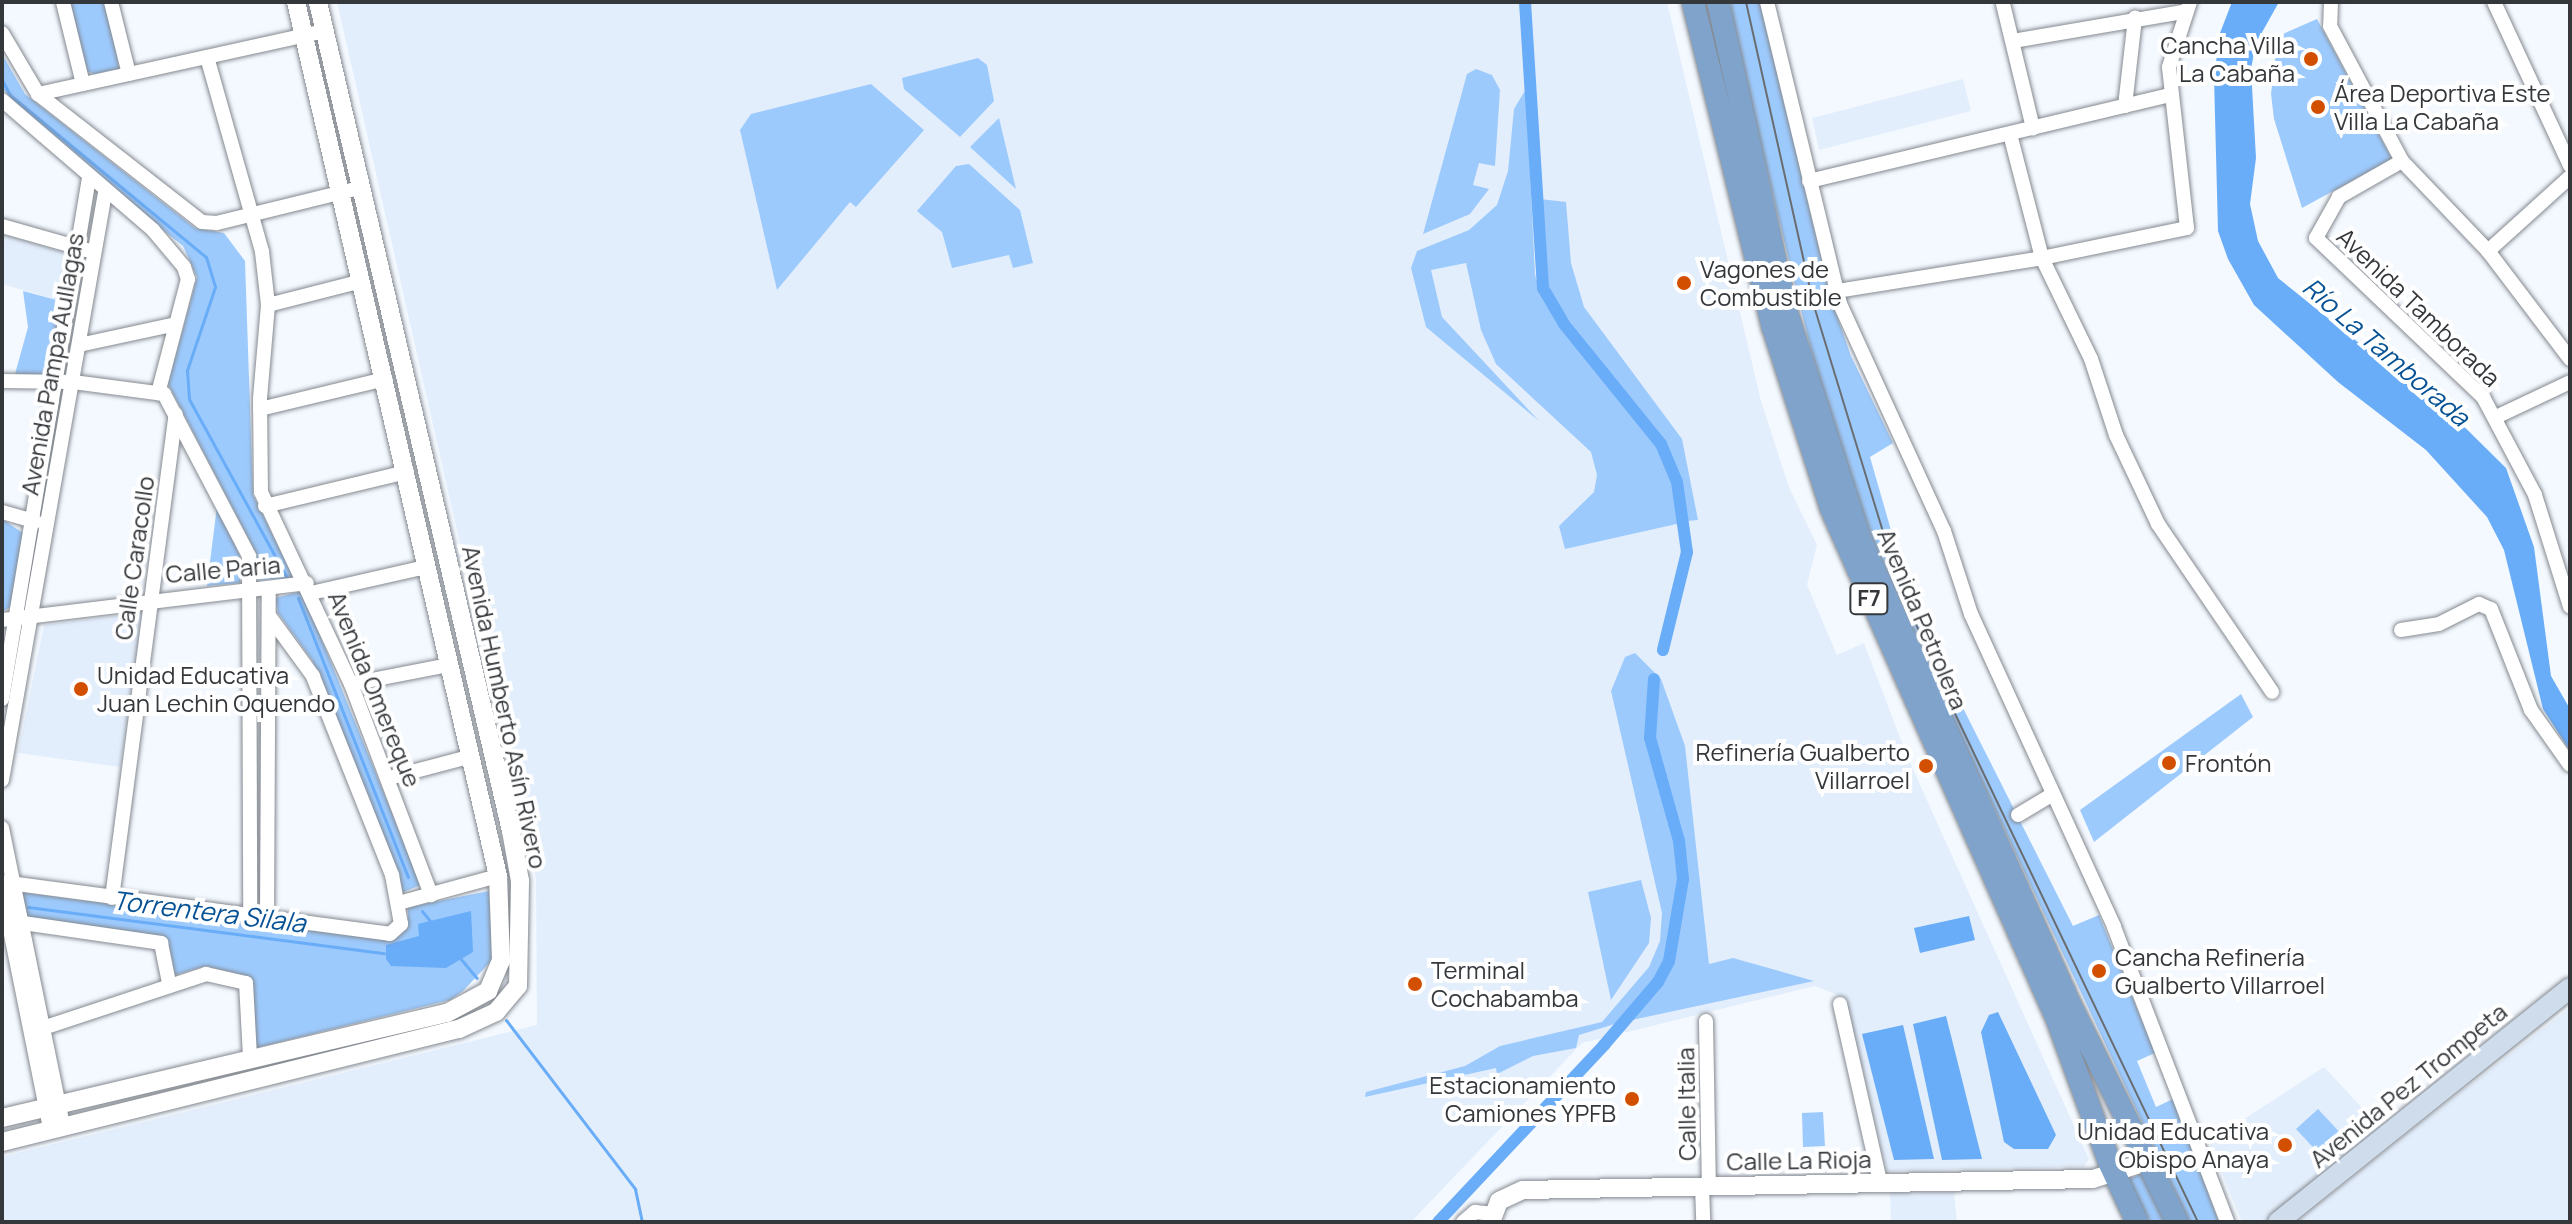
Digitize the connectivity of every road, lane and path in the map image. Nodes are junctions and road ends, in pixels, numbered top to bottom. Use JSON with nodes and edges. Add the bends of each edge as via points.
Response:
{"nodes":[{"id":1,"x":63,"y":2,"type":"edge"},
{"id":2,"x":111,"y":2,"type":"edge"},
{"id":3,"x":296,"y":2,"type":"edge"},
{"id":4,"x":318,"y":2,"type":"edge"},
{"id":5,"x":1693,"y":2,"type":"edge"},
{"id":6,"x":1718,"y":2,"type":"edge"},
{"id":7,"x":1767,"y":2,"type":"edge"},
{"id":8,"x":2331,"y":2,"type":"edge"},
{"id":9,"x":2494,"y":2,"type":"edge"},
{"id":10,"x":2003,"y":4,"type":"dead end"},
{"id":11,"x":2186,"y":7,"type":"edge"},
{"id":12,"x":2135,"y":18,"type":"junction"},
{"id":13,"x":325,"y":31,"type":"junction"},
{"id":14,"x":2,"y":33,"type":"edge"},
{"id":15,"x":304,"y":36,"type":"junction"},
{"id":16,"x":2013,"y":41,"type":"junction"},
{"id":17,"x":207,"y":57,"type":"junction"},
{"id":18,"x":129,"y":74,"type":"junction"},
{"id":19,"x":83,"y":84,"type":"junction"},
{"id":20,"x":38,"y":94,"type":"junction"},
{"id":21,"x":2170,"y":95,"type":"junction"},
{"id":22,"x":2,"y":100,"type":"edge"},
{"id":23,"x":2125,"y":106,"type":"junction"},
{"id":24,"x":2,"y":120,"type":"edge"},
{"id":25,"x":28,"y":127,"type":"junction"},
{"id":26,"x":2033,"y":128,"type":"junction"},
{"id":27,"x":2010,"y":134,"type":"junction"},
{"id":28,"x":2402,"y":161,"type":"junction"},
{"id":29,"x":2570,"y":166,"type":"edge"},
{"id":30,"x":2570,"y":177,"type":"edge"},
{"id":31,"x":89,"y":178,"type":"junction"},
{"id":32,"x":1809,"y":181,"type":"junction"},
{"id":33,"x":359,"y":188,"type":"junction"},
{"id":34,"x":105,"y":193,"type":"junction"},
{"id":35,"x":339,"y":193,"type":"junction"},
{"id":36,"x":249,"y":215,"type":"junction"},
{"id":37,"x":2,"y":226,"type":"edge"},
{"id":38,"x":79,"y":249,"type":"junction"},
{"id":39,"x":2488,"y":251,"type":"junction"},
{"id":40,"x":95,"y":252,"type":"junction"},
{"id":41,"x":2042,"y":258,"type":"junction"},
{"id":42,"x":362,"y":281,"type":"junction"},
{"id":43,"x":1837,"y":291,"type":"junction"},
{"id":44,"x":268,"y":305,"type":"junction"},
{"id":45,"x":176,"y":324,"type":"junction"},
{"id":46,"x":79,"y":345,"type":"junction"},
{"id":47,"x":2570,"y":359,"type":"edge"},
{"id":48,"x":385,"y":379,"type":"junction"},
{"id":49,"x":2,"y":381,"type":"edge"},
{"id":50,"x":73,"y":382,"type":"junction"},
{"id":51,"x":2570,"y":382,"type":"edge"},
{"id":52,"x":54,"y":384,"type":"junction"},
{"id":53,"x":161,"y":394,"type":"junction"},
{"id":54,"x":260,"y":409,"type":"junction"},
{"id":55,"x":176,"y":414,"type":"junction"},
{"id":56,"x":2496,"y":417,"type":"junction"},
{"id":57,"x":407,"y":472,"type":"junction"},
{"id":58,"x":265,"y":506,"type":"junction"},
{"id":59,"x":2,"y":512,"type":"edge"},
{"id":60,"x":38,"y":523,"type":"junction"},
{"id":61,"x":425,"y":567,"type":"junction"},
{"id":62,"x":269,"y":588,"type":"junction"},
{"id":63,"x":309,"y":588,"type":"junction"},
{"id":64,"x":251,"y":589,"type":"junction"},
{"id":65,"x":151,"y":598,"type":"junction"},
{"id":66,"x":2570,"y":607,"type":"edge"},
{"id":67,"x":31,"y":615,"type":"junction"},
{"id":68,"x":270,"y":617,"type":"junction"},
{"id":69,"x":9,"y":619,"type":"edge"},
{"id":70,"x":2401,"y":630,"type":"dead end"},
{"id":71,"x":449,"y":665,"type":"junction"},
{"id":72,"x":351,"y":684,"type":"junction"},
{"id":73,"x":2272,"y":692,"type":"dead end"},
{"id":74,"x":2,"y":699,"type":"edge"},
{"id":75,"x":468,"y":757,"type":"junction"},
{"id":76,"x":4,"y":764,"type":"edge"},
{"id":77,"x":2570,"y":765,"type":"edge"},
{"id":78,"x":389,"y":778,"type":"junction"},
{"id":79,"x":2,"y":780,"type":"edge"},
{"id":80,"x":2051,"y":795,"type":"junction"},
{"id":81,"x":2018,"y":815,"type":"dead end"},
{"id":82,"x":2,"y":828,"type":"edge"},
{"id":83,"x":498,"y":876,"type":"junction"},
{"id":84,"x":5,"y":885,"type":"edge"},
{"id":85,"x":431,"y":895,"type":"junction"},
{"id":86,"x":112,"y":898,"type":"junction"},
{"id":87,"x":399,"y":903,"type":"junction"},
{"id":88,"x":250,"y":916,"type":"junction"},
{"id":89,"x":267,"y":919,"type":"junction"},
{"id":90,"x":11,"y":922,"type":"edge"},
{"id":91,"x":169,"y":983,"type":"junction"},
{"id":92,"x":2570,"y":988,"type":"edge"},
{"id":93,"x":1840,"y":1004,"type":"dead end"},
{"id":94,"x":426,"y":1017,"type":"junction"},
{"id":95,"x":1706,"y":1021,"type":"dead end"},
{"id":96,"x":43,"y":1028,"type":"junction"},
{"id":97,"x":433,"y":1037,"type":"junction"},
{"id":98,"x":250,"y":1057,"type":"junction"},
{"id":99,"x":52,"y":1107,"type":"junction"},
{"id":100,"x":2,"y":1118,"type":"edge"},
{"id":101,"x":56,"y":1127,"type":"junction"},
{"id":102,"x":2,"y":1142,"type":"edge"},
{"id":103,"x":2149,"y":1161,"type":"junction"},
{"id":104,"x":2114,"y":1173,"type":"junction"},
{"id":105,"x":1880,"y":1182,"type":"junction"},
{"id":106,"x":1705,"y":1186,"type":"junction"},
{"id":107,"x":1492,"y":1218,"type":"edge"},
{"id":108,"x":1463,"y":1222,"type":"edge"},
{"id":109,"x":1703,"y":1222,"type":"edge"},
{"id":110,"x":2137,"y":1222,"type":"edge"},
{"id":111,"x":2177,"y":1222,"type":"edge"},
{"id":112,"x":2227,"y":1222,"type":"edge"},
{"id":113,"x":2278,"y":1222,"type":"edge"}],
"edges":[{"from":1,"to":19,"type":"street"},
{"from":2,"to":18,"type":"street"},
{"from":3,"to":15,"type":"street","name":"Avenida Humberto Asín Rivero"},
{"from":4,"to":13,"type":"street","name":"Avenida Humberto Asín Rivero"},
{"from":5,"to":104,"type":"highway","name":"Avenida Petrolera","number":"F7","via":[[1799,418],[1844,543],[2057,1019]]},
{"from":6,"to":103,"type":"highway","name":"Avenida Petrolera","number":"F7","via":[[1787,313],[1860,539],[2065,994]]},
{"from":7,"to":32,"type":"street"},
{"from":8,"to":28,"type":"street","via":[[2330,26]]},
{"from":9,"to":29,"type":"street"},
{"from":10,"to":16,"type":"street"},
{"from":11,"to":12,"type":"street"},
{"from":11,"to":21,"type":"street","via":[[2169,67]]},
{"from":12,"to":16,"type":"street"},
{"from":12,"to":23,"type":"street"},
{"from":13,"to":15,"type":"street"},
{"from":13,"to":33,"type":"street","name":"Avenida Humberto Asín Rivero"},
{"from":14,"to":20,"type":"street"},
{"from":15,"to":17,"type":"street"},
{"from":15,"to":35,"type":"street","name":"Avenida Humberto Asín Rivero"},
{"from":16,"to":26,"type":"street"},
{"from":17,"to":18,"type":"street"},
{"from":17,"to":36,"type":"street"},
{"from":18,"to":19,"type":"street"},
{"from":19,"to":20,"type":"street"},
{"from":20,"to":36,"type":"street","via":[[202,222]]},
{"from":21,"to":23,"type":"street"},
{"from":21,"to":41,"type":"street","via":[[2187,228]]},
{"from":22,"to":25,"type":"street"},
{"from":23,"to":26,"type":"street"},
{"from":24,"to":25,"type":"street"},
{"from":25,"to":31,"type":"street"},
{"from":26,"to":27,"type":"street"},
{"from":27,"to":32,"type":"street"},
{"from":27,"to":41,"type":"street"},
{"from":28,"to":39,"type":"street"},
{"from":28,"to":56,"type":"street","name":"Avenida Tamborada","via":[[2339,197],[2316,238],[2462,376]]},
{"from":30,"to":39,"type":"street"},
{"from":31,"to":34,"type":"street"},
{"from":31,"to":38,"type":"street","name":"Avenida Pampa Aullagas"},
{"from":32,"to":43,"type":"street"},
{"from":33,"to":35,"type":"street"},
{"from":33,"to":97,"type":"street","name":"Avenida Humberto Asín Rivero","via":[[520,881],[518,986],[496,1012]]},
{"from":34,"to":40,"type":"street","name":"Avenida Pampa Aullagas"},
{"from":34,"to":45,"type":"street","via":[[153,230],[184,267],[188,279]]},
{"from":35,"to":36,"type":"street"},
{"from":35,"to":42,"type":"street","name":"Avenida Humberto Asín Rivero"},
{"from":36,"to":44,"type":"street","via":[[262,252]]},
{"from":37,"to":38,"type":"street"},
{"from":38,"to":40,"type":"street"},
{"from":38,"to":52,"type":"street","name":"Avenida Pampa Aullagas"},
{"from":39,"to":47,"type":"street"},
{"from":40,"to":46,"type":"street","name":"Avenida Pampa Aullagas"},
{"from":41,"to":43,"type":"street"},
{"from":41,"to":73,"type":"street","via":[[2091,359],[2116,435],[2158,524]]},
{"from":42,"to":44,"type":"street"},
{"from":42,"to":48,"type":"street","name":"Avenida Humberto Asín Rivero"},
{"from":43,"to":80,"type":"street","via":[[1882,404],[1944,531],[1971,614]]},
{"from":44,"to":54,"type":"street"},
{"from":45,"to":46,"type":"street"},
{"from":45,"to":53,"type":"street"},
{"from":46,"to":50,"type":"street","name":"Avenida Pampa Aullagas"},
{"from":48,"to":54,"type":"street"},
{"from":48,"to":57,"type":"street","name":"Avenida Humberto Asín Rivero"},
{"from":49,"to":52,"type":"street"},
{"from":50,"to":52,"type":"street"},
{"from":50,"to":53,"type":"street"},
{"from":50,"to":60,"type":"street","name":"Avenida Pampa Aullagas"},
{"from":51,"to":56,"type":"street"},
{"from":52,"to":60,"type":"street","name":"Avenida Pampa Aullagas"},
{"from":53,"to":55,"type":"street"},
{"from":54,"to":58,"type":"street"},
{"from":55,"to":64,"type":"street","via":[[249,556]]},
{"from":55,"to":65,"type":"street","name":"Calle Caracollo"},
{"from":56,"to":66,"type":"street","name":"Avenida Tamborada","via":[[2535,495]]},
{"from":57,"to":58,"type":"street"},
{"from":57,"to":61,"type":"street","name":"Avenida Humberto Asín Rivero"},
{"from":58,"to":63,"type":"street","name":"Avenida Omereque"},
{"from":59,"to":60,"type":"street"},
{"from":60,"to":67,"type":"street","name":"Avenida Pampa Aullagas"},
{"from":60,"to":69,"type":"street","name":"Avenida Pampa Aullagas"},
{"from":61,"to":63,"type":"street","name":"Calle Paria"},
{"from":61,"to":71,"type":"street","name":"Avenida Humberto Asín Rivero"},
{"from":62,"to":63,"type":"street","name":"Calle Paria"},
{"from":62,"to":64,"type":"street","name":"Calle Paria"},
{"from":62,"to":68,"type":"street"},
{"from":63,"to":72,"type":"street","name":"Avenida Omereque"},
{"from":64,"to":65,"type":"street","name":"Calle Paria"},
{"from":64,"to":88,"type":"street"},
{"from":65,"to":67,"type":"street","name":"Calle Paria"},
{"from":65,"to":86,"type":"street","name":"Calle Caracollo"},
{"from":67,"to":69,"type":"street","name":"Calle Paria"},
{"from":67,"to":76,"type":"street","name":"Avenida Pampa Aullagas"},
{"from":68,"to":87,"type":"street","via":[[313,676]]},
{"from":68,"to":89,"type":"street"},
{"from":69,"to":74,"type":"street","name":"Avenida Pampa Aullagas"},
{"from":70,"to":77,"type":"street","via":[[2439,624],[2479,604],[2491,609],[2531,710]]},
{"from":71,"to":72,"type":"street"},
{"from":71,"to":75,"type":"street","name":"Avenida Humberto Asín Rivero"},
{"from":72,"to":78,"type":"street","name":"Avenida Omereque"},
{"from":75,"to":78,"type":"street"},
{"from":75,"to":83,"type":"street","name":"Avenida Humberto Asín Rivero"},
{"from":76,"to":79,"type":"street","name":"Avenida Pampa Aullagas"},
{"from":78,"to":85,"type":"street","name":"Avenida Omereque"},
{"from":80,"to":81,"type":"street"},
{"from":80,"to":112,"type":"street","via":[[2162,1043]]},
{"from":82,"to":84,"type":"street"},
{"from":83,"to":85,"type":"street"},
{"from":83,"to":94,"type":"street","name":"Avenida Humberto Asín Rivero","via":[[497,977],[475,1000]]},
{"from":84,"to":86,"type":"street"},
{"from":84,"to":90,"type":"street"},
{"from":85,"to":87,"type":"street"},
{"from":86,"to":88,"type":"street"},
{"from":87,"to":89,"type":"street","via":[[401,924],[390,934]]},
{"from":88,"to":89,"type":"street"},
{"from":90,"to":91,"type":"street","via":[[161,943]]},
{"from":90,"to":96,"type":"street"},
{"from":90,"to":99,"type":"street"},
{"from":91,"to":96,"type":"street"},
{"from":91,"to":98,"type":"street","via":[[206,974],[246,983]]},
{"from":92,"to":113,"type":"main road","name":"Avenida Pez Trompeta"},
{"from":93,"to":105,"type":"street"},
{"from":94,"to":97,"type":"street"},
{"from":94,"to":98,"type":"street","name":"Avenida Humberto Asín Rivero"},
{"from":95,"to":106,"type":"street","name":"Calle Italia"},
{"from":96,"to":99,"type":"street"},
{"from":97,"to":101,"type":"street","name":"Avenida Humberto Asín Rivero"},
{"from":98,"to":99,"type":"street","name":"Avenida Humberto Asín Rivero"},
{"from":99,"to":100,"type":"street","name":"Avenida Humberto Asín Rivero"},
{"from":99,"to":101,"type":"street"},
{"from":101,"to":102,"type":"street","name":"Avenida Humberto Asín Rivero"},
{"from":103,"to":104,"type":"street","name":"Calle La Rioja"},
{"from":103,"to":111,"type":"highway","name":"Avenida Petrolera","number":"F7"},
{"from":104,"to":105,"type":"street","name":"Calle La Rioja","via":[[2093,1179]]},
{"from":104,"to":110,"type":"highway","name":"Avenida Petrolera","number":"F7"},
{"from":105,"to":106,"type":"street","name":"Calle La Rioja"},
{"from":106,"to":107,"type":"street","name":"Calle La Rioja","via":[[1523,1190],[1499,1201]]},
{"from":106,"to":109,"type":"street","name":"Calle Italia"},
{"from":107,"to":108,"type":"street","name":"Calle La Rioja","via":[[1475,1212]]}]}
